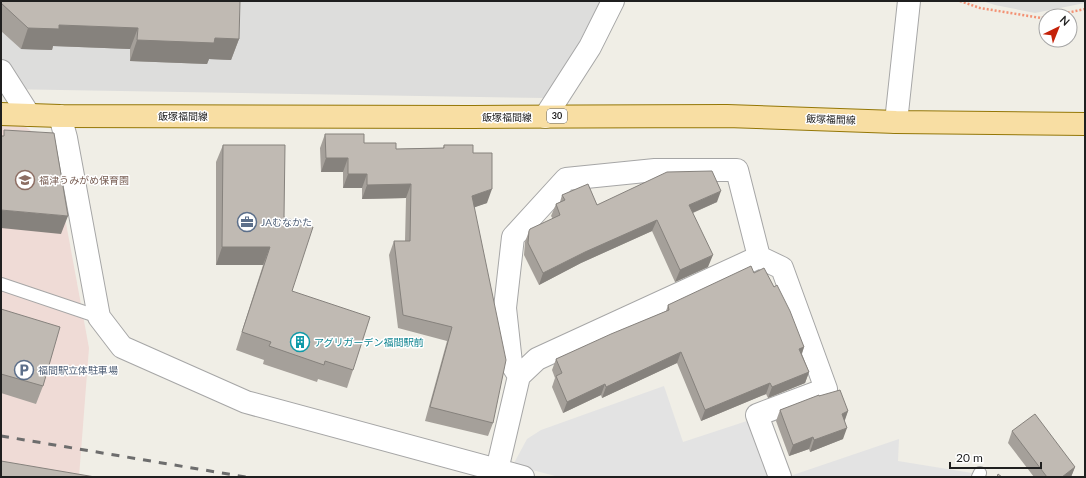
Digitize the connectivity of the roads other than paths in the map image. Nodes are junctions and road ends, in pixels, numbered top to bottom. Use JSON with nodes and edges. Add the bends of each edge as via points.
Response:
{"nodes":[{"id":1,"x":613,"y":1,"type":"edge"},
{"id":2,"x":909,"y":1,"type":"edge"},
{"id":3,"x":1,"y":71,"type":"edge"},
{"id":4,"x":1,"y":114,"type":"edge"},
{"id":5,"x":29,"y":115,"type":"junction"},
{"id":6,"x":60,"y":116,"type":"junction"},
{"id":7,"x":545,"y":116,"type":"junction"},
{"id":8,"x":896,"y":122,"type":"junction"},
{"id":9,"x":1085,"y":124,"type":"edge"},
{"id":10,"x":759,"y":257,"type":"junction"},
{"id":11,"x":1,"y":284,"type":"edge"},
{"id":12,"x":99,"y":317,"type":"junction"},
{"id":13,"x":519,"y":376,"type":"junction"},
{"id":14,"x":497,"y":470,"type":"junction"},
{"id":15,"x":523,"y":477,"type":"edge"},
{"id":16,"x":780,"y":477,"type":"edge"}],
"edges":[{"from":1,"to":7,"type":"street","via":[[590,47]]},
{"from":2,"to":8,"type":"street"},
{"from":3,"to":5,"type":"street"},
{"from":4,"to":5,"type":"main road","name":"飯塚福間線","number":"30"},
{"from":5,"to":6,"type":"main road","name":"飯塚福間線","number":"30"},
{"from":6,"to":7,"type":"main road","name":"飯塚福間線","number":"30"},
{"from":6,"to":12,"type":"street"},
{"from":7,"to":8,"type":"main road","name":"飯塚福間線","number":"30","via":[[727,116]]},
{"from":8,"to":9,"type":"main road","name":"飯塚福間線","number":"30"},
{"from":10,"to":13,"type":"street","via":[[537,360]]},
{"from":10,"to":13,"type":"street","via":[[737,170],[654,170],[566,179],[512,238],[505,308],[511,363]]},
{"from":10,"to":16,"type":"street","via":[[782,268],[826,389],[757,416]]},
{"from":11,"to":12,"type":"lane"},
{"from":12,"to":14,"type":"street","via":[[122,347],[246,402]]},
{"from":13,"to":14,"type":"street"},
{"from":14,"to":15,"type":"street"}]}
